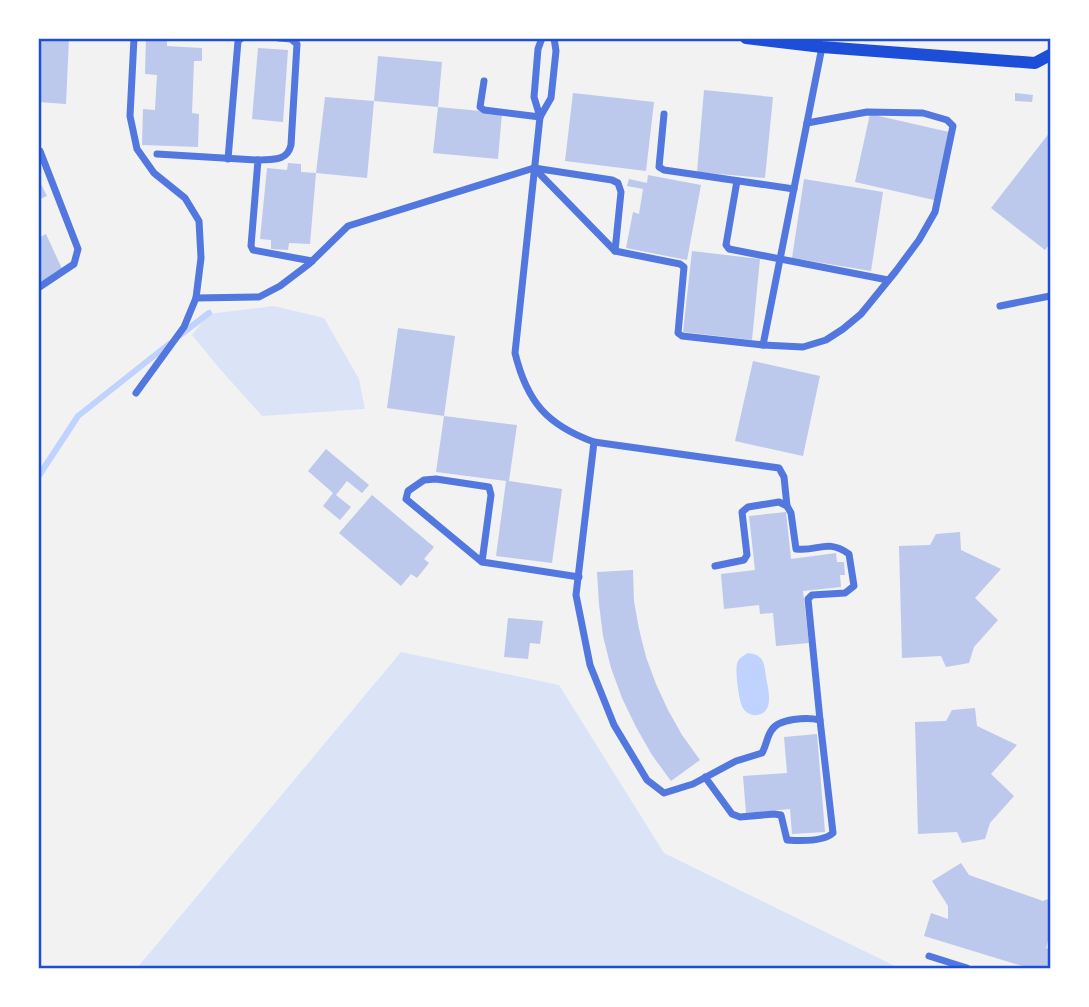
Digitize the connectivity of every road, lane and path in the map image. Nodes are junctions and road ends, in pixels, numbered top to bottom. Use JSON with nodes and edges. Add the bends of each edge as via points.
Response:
{"nodes":[{"id":1,"x":134,"y":38,"type":"edge"},
{"id":2,"x":242,"y":38,"type":"edge"},
{"id":3,"x":279,"y":38,"type":"edge"},
{"id":4,"x":542,"y":38,"type":"edge"},
{"id":5,"x":554,"y":38,"type":"edge"},
{"id":6,"x":746,"y":38,"type":"edge"},
{"id":7,"x":822,"y":47,"type":"junction"},
{"id":8,"x":1051,"y":55,"type":"edge"},
{"id":9,"x":1035,"y":63,"type":"junction"},
{"id":10,"x":1051,"y":65,"type":"edge"},
{"id":11,"x":484,"y":81,"type":"dead end"},
{"id":12,"x":664,"y":114,"type":"dead end"},
{"id":13,"x":540,"y":117,"type":"junction"},
{"id":14,"x":807,"y":123,"type":"junction"},
{"id":15,"x":38,"y":150,"type":"edge"},
{"id":16,"x":157,"y":154,"type":"dead end"},
{"id":17,"x":228,"y":159,"type":"junction"},
{"id":18,"x":258,"y":160,"type":"junction"},
{"id":19,"x":534,"y":168,"type":"junction"},
{"id":20,"x":737,"y":181,"type":"junction"},
{"id":21,"x":794,"y":189,"type":"junction"},
{"id":22,"x":615,"y":251,"type":"junction"},
{"id":23,"x":780,"y":260,"type":"junction"},
{"id":24,"x":312,"y":261,"type":"junction"},
{"id":25,"x":888,"y":280,"type":"junction"},
{"id":26,"x":38,"y":288,"type":"edge"},
{"id":27,"x":1051,"y":296,"type":"edge"},
{"id":28,"x":195,"y":298,"type":"junction"},
{"id":29,"x":1000,"y":306,"type":"dead end"},
{"id":30,"x":763,"y":345,"type":"junction"},
{"id":31,"x":136,"y":393,"type":"dead end"},
{"id":32,"x":594,"y":442,"type":"junction"},
{"id":33,"x":787,"y":506,"type":"junction"},
{"id":34,"x":482,"y":562,"type":"junction"},
{"id":35,"x":715,"y":566,"type":"dead end"},
{"id":36,"x":579,"y":577,"type":"junction"},
{"id":37,"x":820,"y":720,"type":"junction"},
{"id":38,"x":705,"y":777,"type":"junction"},
{"id":39,"x":929,"y":956,"type":"dead end"},
{"id":40,"x":967,"y":968,"type":"edge"}],
"edges":[{"from":1,"to":28,"type":"street","via":[[130,116],[137,149],[154,173],[185,198],[200,221]]},
{"from":2,"to":17,"type":"street","via":[[238,41]]},
{"from":3,"to":18,"type":"street","via":[[297,44],[291,145],[283,158]]},
{"from":4,"to":13,"type":"street","via":[[534,97]]},
{"from":5,"to":13,"type":"street","via":[[551,98]]},
{"from":6,"to":7,"type":"main road"},
{"from":7,"to":9,"type":"main road"},
{"from":7,"to":14,"type":"street"},
{"from":8,"to":9,"type":"main road"},
{"from":9,"to":10,"type":"main road"},
{"from":11,"to":13,"type":"street","via":[[480,107],[484,110]]},
{"from":12,"to":20,"type":"street","via":[[659,167]]},
{"from":13,"to":19,"type":"street"},
{"from":14,"to":21,"type":"street"},
{"from":14,"to":25,"type":"street","via":[[867,112],[923,113],[953,126],[935,212]]},
{"from":15,"to":26,"type":"street","via":[[78,249],[74,264]]},
{"from":16,"to":17,"type":"street"},
{"from":17,"to":18,"type":"street"},
{"from":18,"to":24,"type":"street","via":[[253,250]]},
{"from":19,"to":22,"type":"street"},
{"from":19,"to":22,"type":"street","via":[[618,183]]},
{"from":19,"to":24,"type":"street","via":[[348,226]]},
{"from":19,"to":32,"type":"street","via":[[515,353],[529,393],[541,410],[575,435]]},
{"from":20,"to":21,"type":"street"},
{"from":20,"to":23,"type":"street","via":[[726,245]]},
{"from":21,"to":23,"type":"street"},
{"from":22,"to":30,"type":"street","via":[[684,267],[678,332],[682,336]]},
{"from":23,"to":25,"type":"street"},
{"from":23,"to":30,"type":"street"},
{"from":24,"to":28,"type":"street","via":[[259,297]]},
{"from":25,"to":30,"type":"street","via":[[861,314],[826,340],[803,347]]},
{"from":27,"to":29,"type":"street"},
{"from":28,"to":31,"type":"street","via":[[184,327]]},
{"from":32,"to":33,"type":"street","via":[[779,468],[785,478]]},
{"from":32,"to":36,"type":"street"},
{"from":33,"to":35,"type":"street","via":[[779,502],[748,507],[742,512],[747,555],[744,560]]},
{"from":33,"to":37,"type":"street","via":[[796,549],[841,548],[849,554],[854,586],[845,593],[808,599]]},
{"from":34,"to":34,"type":"street","via":[[492,495],[489,487],[436,479],[424,480],[408,491],[406,499]]},
{"from":34,"to":36,"type":"street"},
{"from":36,"to":38,"type":"street","via":[[576,595],[590,665],[614,725],[646,780],[664,793]]},
{"from":37,"to":38,"type":"street","via":[[779,722],[762,753]]},
{"from":37,"to":38,"type":"street","via":[[833,833],[828,837],[795,841],[787,839],[781,815],[732,814]]},
{"from":39,"to":40,"type":"street"}]}
